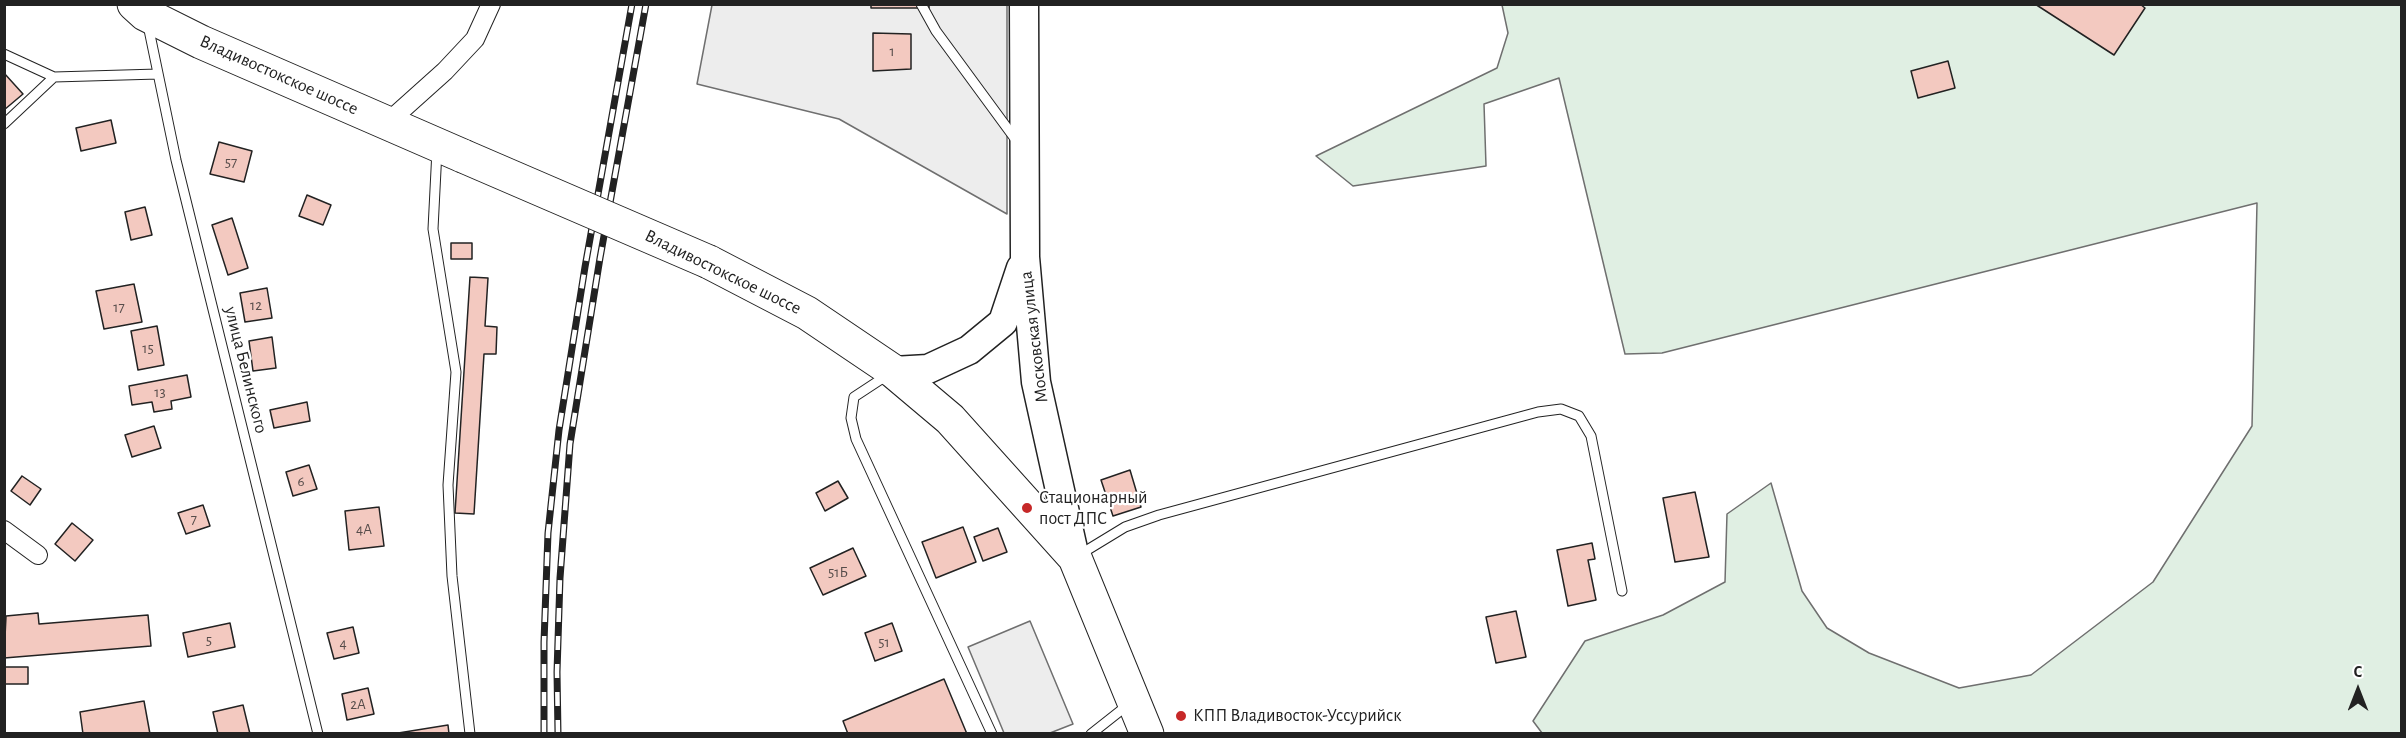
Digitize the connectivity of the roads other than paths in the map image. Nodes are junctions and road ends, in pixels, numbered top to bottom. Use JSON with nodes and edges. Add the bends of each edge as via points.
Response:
{"nodes":[{"id":1,"x":491,"y":4,"type":"edge"},
{"id":2,"x":921,"y":4,"type":"edge"},
{"id":3,"x":1024,"y":4,"type":"edge"},
{"id":4,"x":139,"y":9,"type":"edge"},
{"id":5,"x":4,"y":54,"type":"edge"},
{"id":6,"x":158,"y":74,"type":"junction"},
{"id":7,"x":54,"y":77,"type":"junction"},
{"id":8,"x":387,"y":123,"type":"junction"},
{"id":9,"x":4,"y":124,"type":"edge"},
{"id":10,"x":450,"y":150,"type":"junction"},
{"id":11,"x":1025,"y":151,"type":"junction"},
{"id":12,"x":1025,"y":257,"type":"junction"},
{"id":13,"x":893,"y":371,"type":"junction"},
{"id":14,"x":4,"y":530,"type":"edge"},
{"id":15,"x":38,"y":555,"type":"dead end"},
{"id":16,"x":1075,"y":558,"type":"junction"},
{"id":17,"x":1622,"y":591,"type":"dead end"},
{"id":18,"x":1134,"y":701,"type":"junction"},
{"id":19,"x":318,"y":734,"type":"edge"},
{"id":20,"x":471,"y":734,"type":"edge"},
{"id":21,"x":992,"y":734,"type":"edge"},
{"id":22,"x":1090,"y":734,"type":"edge"},
{"id":23,"x":1147,"y":734,"type":"edge"}],
"edges":[{"from":1,"to":8,"type":"street","via":[[475,39]]},
{"from":2,"to":11,"type":"lane","via":[[936,31]]},
{"from":3,"to":11,"type":"main road","name":"Московская улица"},
{"from":4,"to":6,"type":"lane","name":"улица Белинского"},
{"from":4,"to":8,"type":"highway","name":"Владивостокское шоссе","via":[[201,42]]},
{"from":5,"to":7,"type":"lane"},
{"from":6,"to":7,"type":"lane"},
{"from":6,"to":19,"type":"lane","name":"улица Белинского"},
{"from":7,"to":9,"type":"lane"},
{"from":8,"to":10,"type":"highway","name":"Владивостокское шоссе"},
{"from":10,"to":13,"type":"highway","name":"Владивостокское шоссе","bridge":true,"via":[[709,262],[807,313]]},
{"from":10,"to":20,"type":"lane","via":[[434,229],[456,372],[448,484],[452,576]]},
{"from":11,"to":12,"type":"main road","name":"Московская улица"},
{"from":12,"to":13,"type":"main road","name":"Московская улица","via":[[1003,322],[969,350],[928,369]]},
{"from":12,"to":16,"type":"main road","name":"Московская улица","via":[[1036,382]]},
{"from":13,"to":16,"type":"highway","name":"Владивостокское шоссе","via":[[950,419]]},
{"from":13,"to":21,"type":"lane","via":[[854,397],[850,418]]},
{"from":14,"to":15,"type":"street"},
{"from":16,"to":17,"type":"lane","via":[[1125,527],[1160,514],[1561,409],[1579,416],[1591,436]]},
{"from":16,"to":18,"type":"highway","name":"Владивостокское шоссе"},
{"from":18,"to":22,"type":"lane"},
{"from":18,"to":23,"type":"highway","name":"Владивостокское шоссе"}]}
